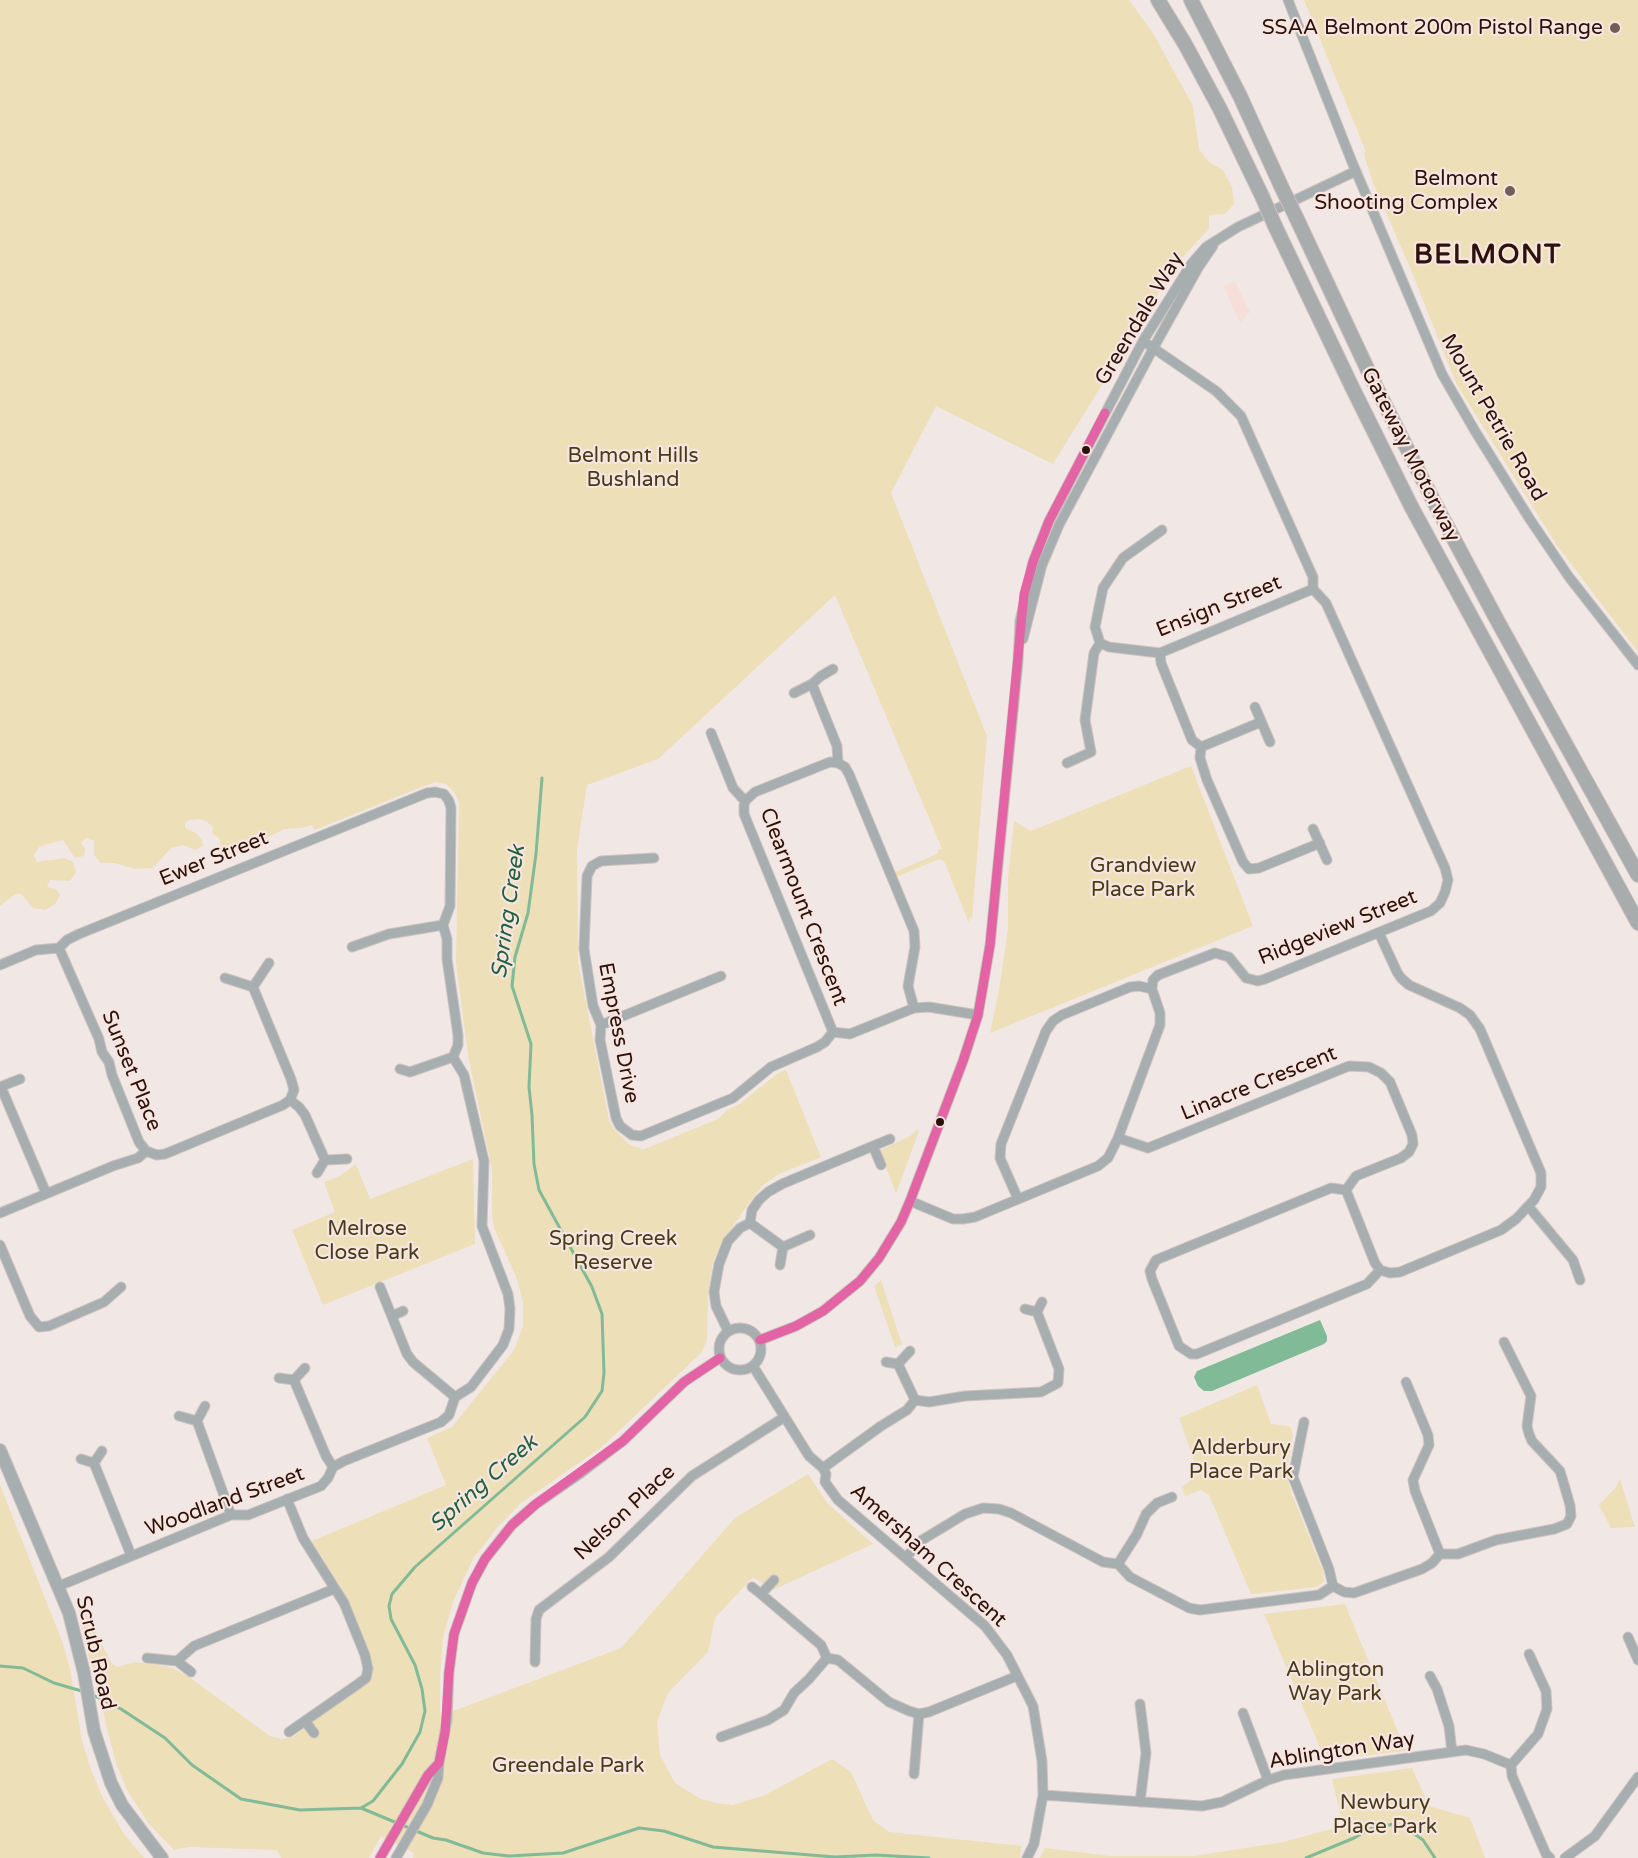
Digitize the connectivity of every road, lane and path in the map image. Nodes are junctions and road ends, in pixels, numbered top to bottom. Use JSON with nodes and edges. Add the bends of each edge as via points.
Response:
{"nodes":[{"id":1,"x":1158,"y":0,"type":"edge"},
{"id":2,"x":1191,"y":0,"type":"edge"},
{"id":3,"x":1288,"y":0,"type":"edge"},
{"id":4,"x":1356,"y":171,"type":"junction"},
{"id":5,"x":1220,"y":237,"type":"junction"},
{"id":6,"x":1143,"y":340,"type":"junction"},
{"id":7,"x":1154,"y":347,"type":"junction"},
{"id":8,"x":1162,"y":530,"type":"dead end"},
{"id":9,"x":1313,"y":589,"type":"junction"},
{"id":10,"x":1100,"y":643,"type":"junction"},
{"id":11,"x":1160,"y":653,"type":"junction"},
{"id":12,"x":1018,"y":662,"type":"junction"},
{"id":13,"x":1638,"y":665,"type":"edge"},
{"id":14,"x":833,"y":669,"type":"dead end"},
{"id":15,"x":812,"y":684,"type":"junction"},
{"id":16,"x":794,"y":693,"type":"dead end"},
{"id":17,"x":1255,"y":707,"type":"dead end"},
{"id":18,"x":1261,"y":722,"type":"junction"},
{"id":19,"x":711,"y":733,"type":"dead end"},
{"id":20,"x":1270,"y":742,"type":"dead end"},
{"id":21,"x":1202,"y":747,"type":"junction"},
{"id":22,"x":838,"y":763,"type":"junction"},
{"id":23,"x":1067,"y":763,"type":"dead end"},
{"id":24,"x":745,"y":801,"type":"junction"},
{"id":25,"x":1313,"y":829,"type":"dead end"},
{"id":26,"x":1320,"y":843,"type":"junction"},
{"id":27,"x":654,"y":858,"type":"dead end"},
{"id":28,"x":1327,"y":860,"type":"dead end"},
{"id":29,"x":1638,"y":875,"type":"edge"},
{"id":30,"x":1638,"y":922,"type":"edge"},
{"id":31,"x":443,"y":925,"type":"junction"},
{"id":32,"x":1379,"y":933,"type":"junction"},
{"id":33,"x":352,"y":947,"type":"dead end"},
{"id":34,"x":59,"y":948,"type":"junction"},
{"id":35,"x":269,"y":963,"type":"dead end"},
{"id":36,"x":0,"y":964,"type":"edge"},
{"id":37,"x":721,"y":976,"type":"dead end"},
{"id":38,"x":225,"y":978,"type":"dead end"},
{"id":39,"x":253,"y":987,"type":"junction"},
{"id":40,"x":1152,"y":989,"type":"junction"},
{"id":41,"x":914,"y":1008,"type":"junction"},
{"id":42,"x":978,"y":1015,"type":"junction"},
{"id":43,"x":601,"y":1025,"type":"junction"},
{"id":44,"x":832,"y":1032,"type":"junction"},
{"id":45,"x":453,"y":1057,"type":"junction"},
{"id":46,"x":400,"y":1069,"type":"dead end"},
{"id":47,"x":20,"y":1079,"type":"dead end"},
{"id":48,"x":1,"y":1087,"type":"edge"},
{"id":49,"x":290,"y":1100,"type":"junction"},
{"id":50,"x":1118,"y":1138,"type":"junction"},
{"id":51,"x":890,"y":1139,"type":"dead end"},
{"id":52,"x":873,"y":1146,"type":"junction"},
{"id":53,"x":146,"y":1151,"type":"junction"},
{"id":54,"x":347,"y":1159,"type":"dead end"},
{"id":55,"x":325,"y":1160,"type":"junction"},
{"id":56,"x":881,"y":1165,"type":"dead end"},
{"id":57,"x":317,"y":1173,"type":"dead end"},
{"id":58,"x":1346,"y":1190,"type":"junction"},
{"id":59,"x":46,"y":1193,"type":"junction"},
{"id":60,"x":1018,"y":1199,"type":"junction"},
{"id":61,"x":910,"y":1201,"type":"junction"},
{"id":62,"x":1529,"y":1207,"type":"junction"},
{"id":63,"x":0,"y":1213,"type":"edge"},
{"id":64,"x":750,"y":1223,"type":"junction"},
{"id":65,"x":810,"y":1235,"type":"dead end"},
{"id":66,"x":0,"y":1245,"type":"edge"},
{"id":67,"x":783,"y":1246,"type":"junction"},
{"id":68,"x":780,"y":1265,"type":"dead end"},
{"id":69,"x":1380,"y":1270,"type":"junction"},
{"id":70,"x":1580,"y":1280,"type":"dead end"},
{"id":71,"x":121,"y":1287,"type":"dead end"},
{"id":72,"x":380,"y":1287,"type":"dead end"},
{"id":73,"x":1042,"y":1302,"type":"dead end"},
{"id":74,"x":1025,"y":1309,"type":"dead end"},
{"id":75,"x":403,"y":1311,"type":"dead end"},
{"id":76,"x":1036,"y":1312,"type":"junction"},
{"id":77,"x":392,"y":1316,"type":"junction"},
{"id":78,"x":728,"y":1330,"type":"junction"},
{"id":79,"x":760,"y":1341,"type":"junction"},
{"id":80,"x":1504,"y":1342,"type":"dead end"},
{"id":81,"x":910,"y":1351,"type":"dead end"},
{"id":82,"x":720,"y":1358,"type":"junction"},
{"id":83,"x":886,"y":1362,"type":"dead end"},
{"id":84,"x":898,"y":1364,"type":"junction"},
{"id":85,"x":753,"y":1366,"type":"junction"},
{"id":86,"x":305,"y":1368,"type":"dead end"},
{"id":87,"x":279,"y":1378,"type":"dead end"},
{"id":88,"x":294,"y":1380,"type":"junction"},
{"id":89,"x":1406,"y":1382,"type":"dead end"},
{"id":90,"x":455,"y":1397,"type":"junction"},
{"id":91,"x":915,"y":1400,"type":"junction"},
{"id":92,"x":205,"y":1406,"type":"dead end"},
{"id":93,"x":179,"y":1416,"type":"dead end"},
{"id":94,"x":783,"y":1418,"type":"junction"},
{"id":95,"x":197,"y":1421,"type":"junction"},
{"id":96,"x":1304,"y":1422,"type":"dead end"},
{"id":97,"x":0,"y":1450,"type":"edge"},
{"id":98,"x":102,"y":1451,"type":"dead end"},
{"id":99,"x":81,"y":1459,"type":"dead end"},
{"id":100,"x":94,"y":1463,"type":"junction"},
{"id":101,"x":333,"y":1467,"type":"junction"},
{"id":102,"x":823,"y":1467,"type":"junction"},
{"id":103,"x":1172,"y":1497,"type":"dead end"},
{"id":104,"x":287,"y":1499,"type":"junction"},
{"id":105,"x":231,"y":1515,"type":"junction"},
{"id":106,"x":1440,"y":1554,"type":"junction"},
{"id":107,"x":131,"y":1555,"type":"junction"},
{"id":108,"x":906,"y":1557,"type":"junction"},
{"id":109,"x":1118,"y":1564,"type":"junction"},
{"id":110,"x":774,"y":1580,"type":"dead end"},
{"id":111,"x":58,"y":1586,"type":"junction"},
{"id":112,"x":1333,"y":1586,"type":"junction"},
{"id":113,"x":752,"y":1587,"type":"dead end"},
{"id":114,"x":334,"y":1589,"type":"junction"},
{"id":115,"x":761,"y":1594,"type":"junction"},
{"id":116,"x":1628,"y":1637,"type":"dead end"},
{"id":117,"x":1529,"y":1654,"type":"dead end"},
{"id":118,"x":147,"y":1658,"type":"dead end"},
{"id":119,"x":827,"y":1658,"type":"junction"},
{"id":120,"x":1638,"y":1660,"type":"edge"},
{"id":121,"x":177,"y":1661,"type":"junction"},
{"id":122,"x":535,"y":1662,"type":"dead end"},
{"id":123,"x":191,"y":1672,"type":"dead end"},
{"id":124,"x":1017,"y":1676,"type":"junction"},
{"id":125,"x":1430,"y":1676,"type":"dead end"},
{"id":126,"x":1140,"y":1704,"type":"dead end"},
{"id":127,"x":1243,"y":1713,"type":"dead end"},
{"id":128,"x":919,"y":1714,"type":"junction"},
{"id":129,"x":305,"y":1721,"type":"junction"},
{"id":130,"x":289,"y":1732,"type":"dead end"},
{"id":131,"x":314,"y":1733,"type":"dead end"},
{"id":132,"x":721,"y":1737,"type":"dead end"},
{"id":133,"x":1452,"y":1752,"type":"junction"},
{"id":134,"x":439,"y":1763,"type":"junction"},
{"id":135,"x":1511,"y":1765,"type":"junction"},
{"id":136,"x":914,"y":1774,"type":"dead end"},
{"id":137,"x":1638,"y":1777,"type":"edge"},
{"id":138,"x":1268,"y":1780,"type":"junction"},
{"id":139,"x":1043,"y":1795,"type":"junction"},
{"id":140,"x":1140,"y":1802,"type":"junction"},
{"id":141,"x":162,"y":1858,"type":"edge"},
{"id":142,"x":380,"y":1858,"type":"edge"},
{"id":143,"x":396,"y":1858,"type":"edge"},
{"id":144,"x":1027,"y":1858,"type":"edge"},
{"id":145,"x":1550,"y":1858,"type":"edge"},
{"id":146,"x":1565,"y":1858,"type":"edge"}],
"edges":[{"from":1,"to":30,"type":"highway","name":"Gateway Motorway","bridge":true,"via":[[1220,109],[1422,527]]},
{"from":2,"to":29,"type":"highway","name":"Gateway Motorway","bridge":true,"via":[[1433,500]]},
{"from":3,"to":4,"type":"street","name":"Mount Petrie Road"},
{"from":4,"to":5,"type":"street","name":"Greendale Way"},
{"from":4,"to":13,"type":"street","name":"Mount Petrie Road","via":[[1442,374],[1529,518],[1569,577]]},
{"from":5,"to":6,"type":"street","name":"Greendale Way","via":[[1192,263]]},
{"from":5,"to":7,"type":"street","name":"Greendale Way"},
{"from":6,"to":7,"type":"street","name":"Ridgeview Street"},
{"from":6,"to":12,"type":"street","name":"Greendale Way","via":[[1049,521],[1033,562],[1020,621]]},
{"from":7,"to":9,"type":"street","name":"Ridgeview Street","via":[[1216,392],[1241,416],[1313,577]]},
{"from":7,"to":12,"type":"street","name":"Greendale Way","via":[[1053,539],[1036,586]]},
{"from":8,"to":10,"type":"street","via":[[1123,558],[1103,588],[1095,627]]},
{"from":9,"to":11,"type":"street","name":"Ensign Street"},
{"from":9,"to":32,"type":"street","name":"Ridgeview Street","via":[[1326,603],[1448,880],[1440,903],[1431,911]]},
{"from":10,"to":11,"type":"street","name":"Ensign Street"},
{"from":10,"to":23,"type":"street","via":[[1094,652],[1085,720],[1091,752]]},
{"from":11,"to":21,"type":"street","via":[[1192,740]]},
{"from":12,"to":42,"type":"street","name":"Greendale Way","via":[[990,945]]},
{"from":14,"to":15,"type":"street"},
{"from":15,"to":16,"type":"street"},
{"from":15,"to":22,"type":"street","via":[[837,746]]},
{"from":17,"to":18,"type":"street"},
{"from":18,"to":20,"type":"street"},
{"from":18,"to":21,"type":"street"},
{"from":19,"to":24,"type":"street","via":[[734,788]]},
{"from":21,"to":26,"type":"street","via":[[1200,758],[1207,780],[1243,862],[1250,869]]},
{"from":22,"to":24,"type":"street","name":"Clearmount Crescent","via":[[822,765],[755,792]]},
{"from":22,"to":41,"type":"street","via":[[849,774],[914,931],[908,986]]},
{"from":24,"to":44,"type":"street","name":"Clearmount Crescent","via":[[744,814]]},
{"from":25,"to":26,"type":"street"},
{"from":26,"to":28,"type":"street"},
{"from":27,"to":43,"type":"street","name":"Empress Drive","via":[[600,861],[588,870],[584,949],[593,1006]]},
{"from":31,"to":33,"type":"street","via":[[389,934]]},
{"from":31,"to":34,"type":"street","name":"Ewer Street","via":[[450,906],[451,808],[444,794],[435,792],[79,934]]},
{"from":31,"to":45,"type":"street","via":[[458,1035]]},
{"from":32,"to":40,"type":"street","name":"Ridgeview Street","via":[[1258,981],[1246,978],[1229,957],[1215,952],[1158,975]]},
{"from":32,"to":62,"type":"street","via":[[1396,972],[1408,985],[1460,1008],[1480,1029],[1541,1173],[1540,1187]]},
{"from":34,"to":36,"type":"street","name":"Ewer Street","via":[[44,948]]},
{"from":34,"to":53,"type":"street","name":"Sunset Place"},
{"from":35,"to":39,"type":"street"},
{"from":37,"to":43,"type":"street"},
{"from":38,"to":39,"type":"street"},
{"from":39,"to":49,"type":"street","via":[[291,1079],[294,1090]]},
{"from":40,"to":50,"type":"street","via":[[1160,1025]]},
{"from":40,"to":60,"type":"street","via":[[1130,987],[1062,1015],[1046,1031],[1001,1144],[1000,1158]]},
{"from":41,"to":42,"type":"street"},
{"from":41,"to":44,"type":"street","via":[[850,1034]]},
{"from":42,"to":61,"type":"street","name":"Greendale Way"},
{"from":43,"to":44,"type":"street","name":"Empress Drive","via":[[600,1040],[616,1118],[624,1131],[641,1136],[733,1098],[771,1067],[817,1047]]},
{"from":45,"to":46,"type":"street","via":[[410,1072]]},
{"from":45,"to":90,"type":"street","name":"Woodland Street","via":[[464,1075],[484,1161],[482,1227],[510,1309],[503,1345],[471,1387]]},
{"from":47,"to":48,"type":"street"},
{"from":48,"to":59,"type":"street"},
{"from":49,"to":53,"type":"street","name":"Sunset Place","via":[[165,1154]]},
{"from":49,"to":55,"type":"street","via":[[305,1115]]},
{"from":50,"to":58,"type":"street","name":"Linacre Crescent","via":[[1148,1148],[1349,1066],[1369,1067],[1390,1082],[1413,1144],[1401,1158],[1356,1176]]},
{"from":50,"to":60,"type":"street","via":[[1108,1158],[1098,1166]]},
{"from":51,"to":52,"type":"street"},
{"from":52,"to":56,"type":"street"},
{"from":52,"to":64,"type":"street","via":[[768,1192],[752,1210]]},
{"from":53,"to":59,"type":"street","via":[[138,1158]]},
{"from":54,"to":55,"type":"street"},
{"from":55,"to":57,"type":"street"},
{"from":58,"to":69,"type":"street"},
{"from":58,"to":69,"type":"street","via":[[1331,1188],[1156,1260],[1150,1271],[1152,1279],[1179,1346],[1197,1354],[1367,1284]]},
{"from":59,"to":63,"type":"street"},
{"from":60,"to":61,"type":"street","via":[[963,1219],[953,1219]]},
{"from":61,"to":79,"type":"street","name":"Greendale Way","via":[[884,1252],[849,1292],[807,1321]]},
{"from":62,"to":69,"type":"street","via":[[1501,1230],[1400,1272]]},
{"from":62,"to":70,"type":"street","via":[[1573,1260]]},
{"from":64,"to":67,"type":"street"},
{"from":64,"to":78,"type":"street","via":[[728,1241],[718,1264],[716,1306]]},
{"from":65,"to":67,"type":"street"},
{"from":66,"to":71,"type":"street","via":[[30,1316],[39,1326],[49,1326],[104,1302]]},
{"from":67,"to":68,"type":"street"},
{"from":72,"to":77,"type":"street"},
{"from":73,"to":76,"type":"street"},
{"from":74,"to":76,"type":"street"},
{"from":75,"to":77,"type":"street"},
{"from":76,"to":91,"type":"street","via":[[1059,1369],[1058,1383],[1041,1392]]},
{"from":77,"to":90,"type":"street","via":[[413,1362]]},
{"from":78,"to":79,"type":"street","via":[[750,1330]]},
{"from":78,"to":82,"type":"street","via":[[720,1340]]},
{"from":79,"to":85,"type":"street","via":[[761,1354]]},
{"from":80,"to":106,"type":"street","via":[[1531,1396],[1527,1426],[1532,1441],[1560,1471],[1570,1505],[1568,1524],[1496,1540],[1458,1554]]},
{"from":81,"to":84,"type":"street"},
{"from":82,"to":85,"type":"street","via":[[734,1370]]},
{"from":82,"to":134,"type":"street","via":[[668,1396],[622,1441],[536,1504],[512,1525],[485,1559],[454,1634]]},
{"from":83,"to":84,"type":"street"},
{"from":84,"to":91,"type":"street"},
{"from":85,"to":94,"type":"street","name":"Amersham Crescent"},
{"from":86,"to":88,"type":"street"},
{"from":87,"to":88,"type":"street"},
{"from":88,"to":101,"type":"street"},
{"from":89,"to":106,"type":"street","via":[[1429,1445],[1413,1480],[1415,1491]]},
{"from":90,"to":101,"type":"street","name":"Woodland Street","via":[[449,1415],[441,1422]]},
{"from":91,"to":102,"type":"street","via":[[907,1410]]},
{"from":92,"to":95,"type":"street"},
{"from":93,"to":95,"type":"street"},
{"from":94,"to":102,"type":"street","name":"Amersham Crescent","via":[[809,1456]]},
{"from":94,"to":122,"type":"street","name":"Nelson Place","via":[[692,1476],[609,1557],[539,1610]]},
{"from":95,"to":105,"type":"street"},
{"from":96,"to":112,"type":"street","via":[[1293,1478]]},
{"from":97,"to":111,"type":"main road","name":"Scrub Road"},
{"from":98,"to":100,"type":"street"},
{"from":99,"to":100,"type":"street"},
{"from":100,"to":107,"type":"street"},
{"from":101,"to":104,"type":"street","name":"Woodland Street","via":[[321,1486]]},
{"from":102,"to":108,"type":"street","name":"Amersham Crescent","via":[[825,1482],[838,1500]]},
{"from":103,"to":109,"type":"street","via":[[1157,1503],[1146,1514]]},
{"from":104,"to":105,"type":"street","name":"Woodland Street","via":[[248,1515]]},
{"from":104,"to":114,"type":"street","via":[[303,1538]]},
{"from":105,"to":107,"type":"street","name":"Woodland Street"},
{"from":106,"to":112,"type":"street","via":[[1422,1569],[1354,1593]]},
{"from":107,"to":111,"type":"street","name":"Woodland Street"},
{"from":108,"to":109,"type":"street","via":[[922,1540],[982,1508],[1011,1513],[1103,1562]]},
{"from":108,"to":124,"type":"street","name":"Amersham Crescent","via":[[985,1626],[1007,1654]]},
{"from":109,"to":112,"type":"street","via":[[1130,1577],[1188,1608],[1200,1610],[1319,1595]]},
{"from":110,"to":115,"type":"street"},
{"from":111,"to":141,"type":"main road","name":"Scrub Road","via":[[74,1629],[94,1731],[111,1783],[132,1820]]},
{"from":113,"to":115,"type":"street"},
{"from":114,"to":121,"type":"street","via":[[194,1646]]},
{"from":114,"to":129,"type":"street","via":[[348,1612],[368,1669],[366,1678]]},
{"from":115,"to":119,"type":"street","via":[[821,1645]]},
{"from":116,"to":120,"type":"street"},
{"from":117,"to":135,"type":"street","via":[[1546,1691],[1547,1709],[1538,1734]]},
{"from":118,"to":121,"type":"street"},
{"from":119,"to":128,"type":"street","via":[[838,1660],[889,1702]]},
{"from":119,"to":132,"type":"street","via":[[794,1693],[784,1710]]},
{"from":121,"to":123,"type":"street"},
{"from":124,"to":128,"type":"street"},
{"from":124,"to":139,"type":"street","name":"Amersham Crescent","via":[[1033,1706]]},
{"from":125,"to":133,"type":"street","via":[[1449,1726]]},
{"from":126,"to":140,"type":"street","via":[[1146,1753]]},
{"from":127,"to":138,"type":"street"},
{"from":128,"to":136,"type":"street"},
{"from":129,"to":130,"type":"street"},
{"from":129,"to":131,"type":"street"},
{"from":133,"to":135,"type":"street","name":"Ablington Way","via":[[1466,1750]]},
{"from":133,"to":138,"type":"street","name":"Ablington Way"},
{"from":134,"to":142,"type":"street","via":[[428,1775]]},
{"from":134,"to":143,"type":"street","via":[[438,1778],[427,1805]]},
{"from":135,"to":145,"type":"street","via":[[1512,1776]]},
{"from":137,"to":146,"type":"street","via":[[1595,1836]]},
{"from":138,"to":140,"type":"street","name":"Ablington Way","via":[[1222,1802],[1202,1806]]},
{"from":139,"to":140,"type":"street","name":"Ablington Way"},
{"from":139,"to":144,"type":"street","name":"Amersham Crescent","via":[[1035,1844]]}]}
